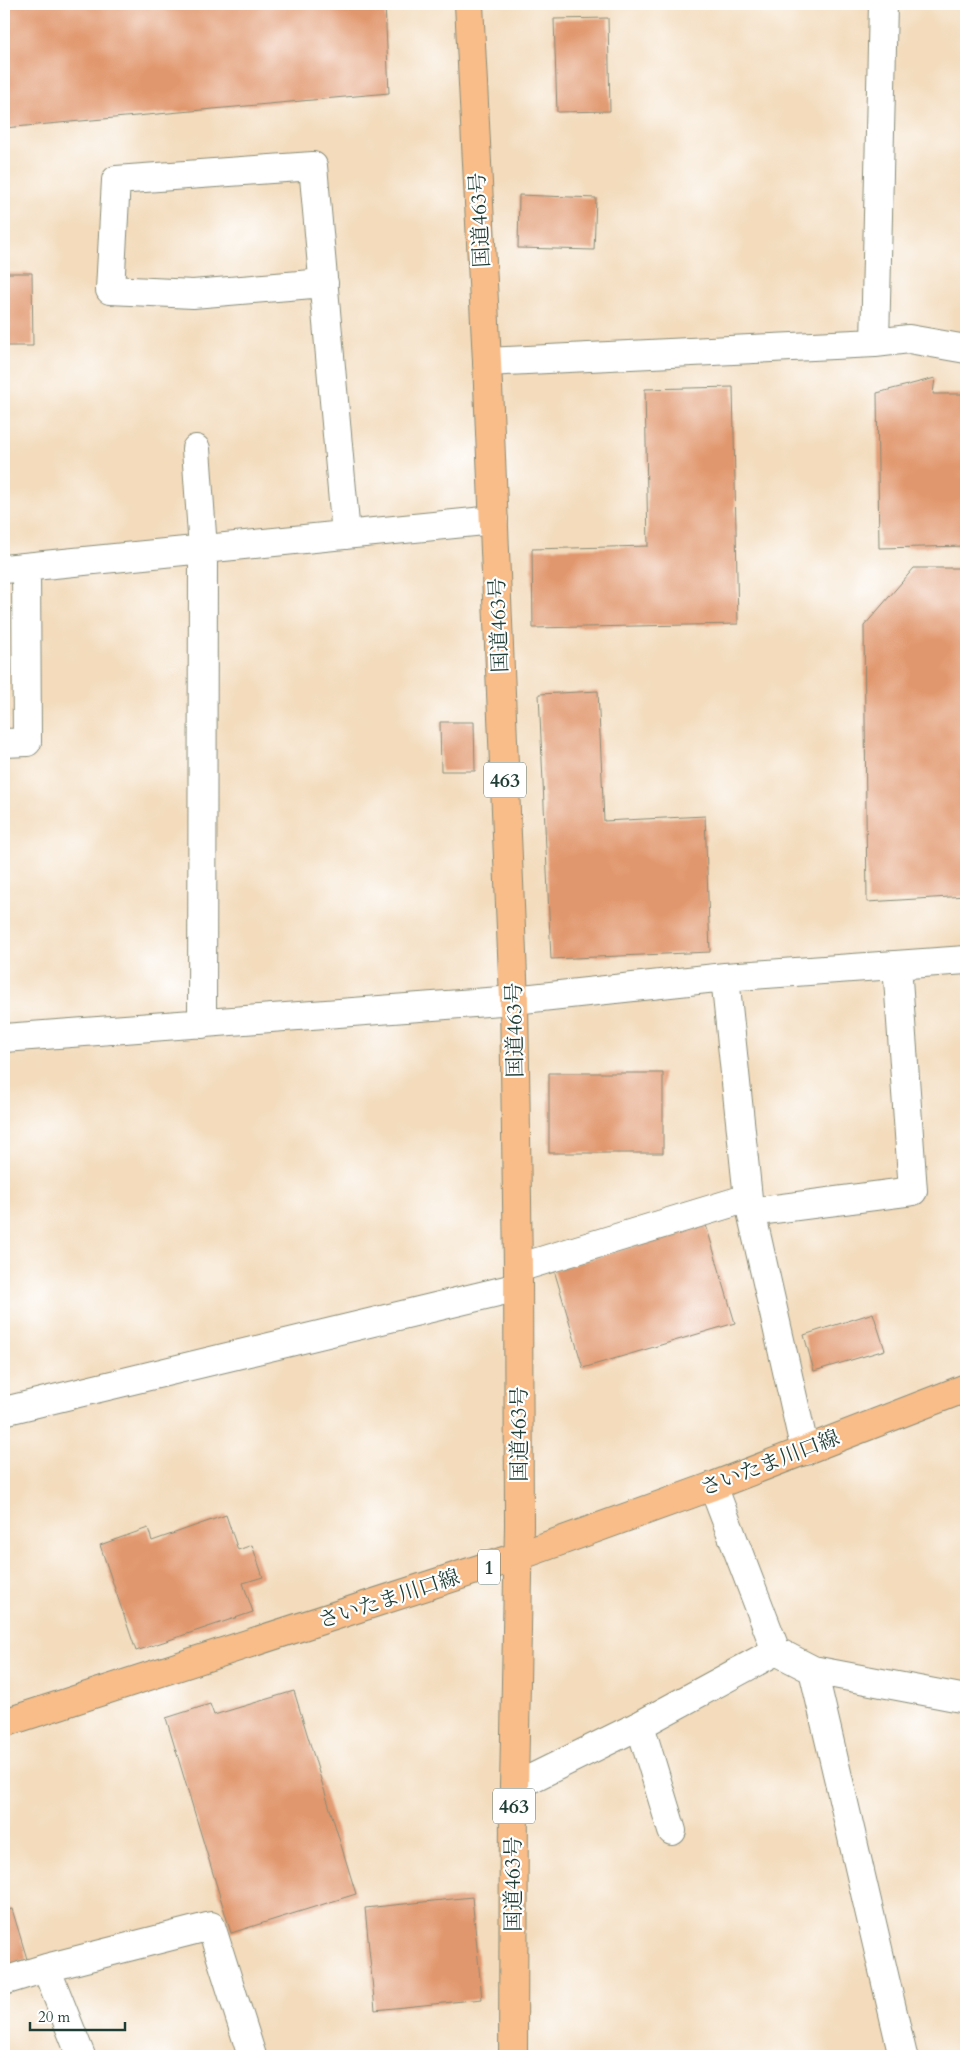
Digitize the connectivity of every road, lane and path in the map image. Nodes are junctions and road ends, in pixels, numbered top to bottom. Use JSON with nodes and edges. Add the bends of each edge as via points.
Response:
{"nodes":[{"id":1,"x":469,"y":4,"type":"edge"},
{"id":2,"x":883,"y":4,"type":"edge"},
{"id":3,"x":324,"y":283,"type":"junction"},
{"id":4,"x":875,"y":343,"type":"junction"},
{"id":5,"x":966,"y":349,"type":"edge"},
{"id":6,"x":487,"y":362,"type":"junction"},
{"id":7,"x":196,"y":450,"type":"dead end"},
{"id":8,"x":494,"y":520,"type":"junction"},
{"id":9,"x":346,"y":535,"type":"junction"},
{"id":10,"x":203,"y":549,"type":"junction"},
{"id":11,"x":15,"y":568,"type":"edge"},
{"id":12,"x":4,"y":743,"type":"edge"},
{"id":13,"x":966,"y":960,"type":"edge"},
{"id":14,"x":897,"y":965,"type":"junction"},
{"id":15,"x":725,"y":977,"type":"junction"},
{"id":16,"x":514,"y":1000,"type":"junction"},
{"id":17,"x":202,"y":1024,"type":"junction"},
{"id":18,"x":4,"y":1038,"type":"edge"},
{"id":19,"x":750,"y":1205,"type":"junction"},
{"id":20,"x":518,"y":1277,"type":"junction"},
{"id":21,"x":966,"y":1388,"type":"edge"},
{"id":22,"x":4,"y":1412,"type":"edge"},
{"id":23,"x":805,"y":1451,"type":"junction"},
{"id":24,"x":713,"y":1486,"type":"junction"},
{"id":25,"x":519,"y":1556,"type":"junction"},
{"id":26,"x":776,"y":1651,"type":"junction"},
{"id":27,"x":813,"y":1670,"type":"junction"},
{"id":28,"x":966,"y":1699,"type":"edge"},
{"id":29,"x":4,"y":1723,"type":"edge"},
{"id":30,"x":640,"y":1725,"type":"junction"},
{"id":31,"x":514,"y":1787,"type":"junction"},
{"id":32,"x":672,"y":1831,"type":"dead end"},
{"id":33,"x":46,"y":1968,"type":"junction"},
{"id":34,"x":4,"y":1981,"type":"edge"},
{"id":35,"x":81,"y":2056,"type":"edge"},
{"id":36,"x":252,"y":2056,"type":"edge"},
{"id":37,"x":513,"y":2056,"type":"edge"},
{"id":38,"x":903,"y":2056,"type":"edge"}],
"edges":[{"from":1,"to":6,"type":"main road","name":"国道463号","number":"463"},
{"from":2,"to":4,"type":"street"},
{"from":3,"to":3,"type":"street","via":[[313,166],[116,180],[110,290],[193,294]]},
{"from":3,"to":9,"type":"street"},
{"from":4,"to":5,"type":"street","via":[[909,339]]},
{"from":4,"to":6,"type":"street"},
{"from":6,"to":8,"type":"main road","name":"国道463号","number":"463"},
{"from":7,"to":10,"type":"street"},
{"from":8,"to":9,"type":"street"},
{"from":8,"to":16,"type":"main road","name":"国道463号","number":"463"},
{"from":9,"to":10,"type":"street"},
{"from":10,"to":11,"type":"street"},
{"from":10,"to":17,"type":"street"},
{"from":11,"to":12,"type":"street","via":[[27,742]]},
{"from":13,"to":14,"type":"street"},
{"from":14,"to":15,"type":"street"},
{"from":14,"to":19,"type":"street","via":[[913,1191]]},
{"from":15,"to":16,"type":"street"},
{"from":15,"to":19,"type":"street"},
{"from":16,"to":17,"type":"street"},
{"from":16,"to":20,"type":"main road","name":"国道463号","number":"463"},
{"from":17,"to":18,"type":"street"},
{"from":19,"to":20,"type":"street"},
{"from":19,"to":23,"type":"street"},
{"from":20,"to":22,"type":"street"},
{"from":20,"to":25,"type":"main road","name":"国道463号","number":"463"},
{"from":21,"to":23,"type":"main road","name":"さいたま川口線","number":"1"},
{"from":23,"to":24,"type":"main road","name":"さいたま川口線","number":"1"},
{"from":24,"to":25,"type":"main road","name":"さいたま川口線","number":"1"},
{"from":24,"to":26,"type":"street"},
{"from":25,"to":29,"type":"main road","name":"さいたま川口線","number":"1"},
{"from":25,"to":31,"type":"main road","name":"国道463号","number":"463"},
{"from":26,"to":27,"type":"street"},
{"from":26,"to":30,"type":"street"},
{"from":27,"to":28,"type":"street"},
{"from":27,"to":38,"type":"street"},
{"from":30,"to":31,"type":"street"},
{"from":30,"to":32,"type":"street"},
{"from":31,"to":37,"type":"main road","name":"国道463号","number":"463"},
{"from":33,"to":34,"type":"street"},
{"from":33,"to":35,"type":"street"},
{"from":33,"to":36,"type":"street","via":[[210,1926]]}]}
